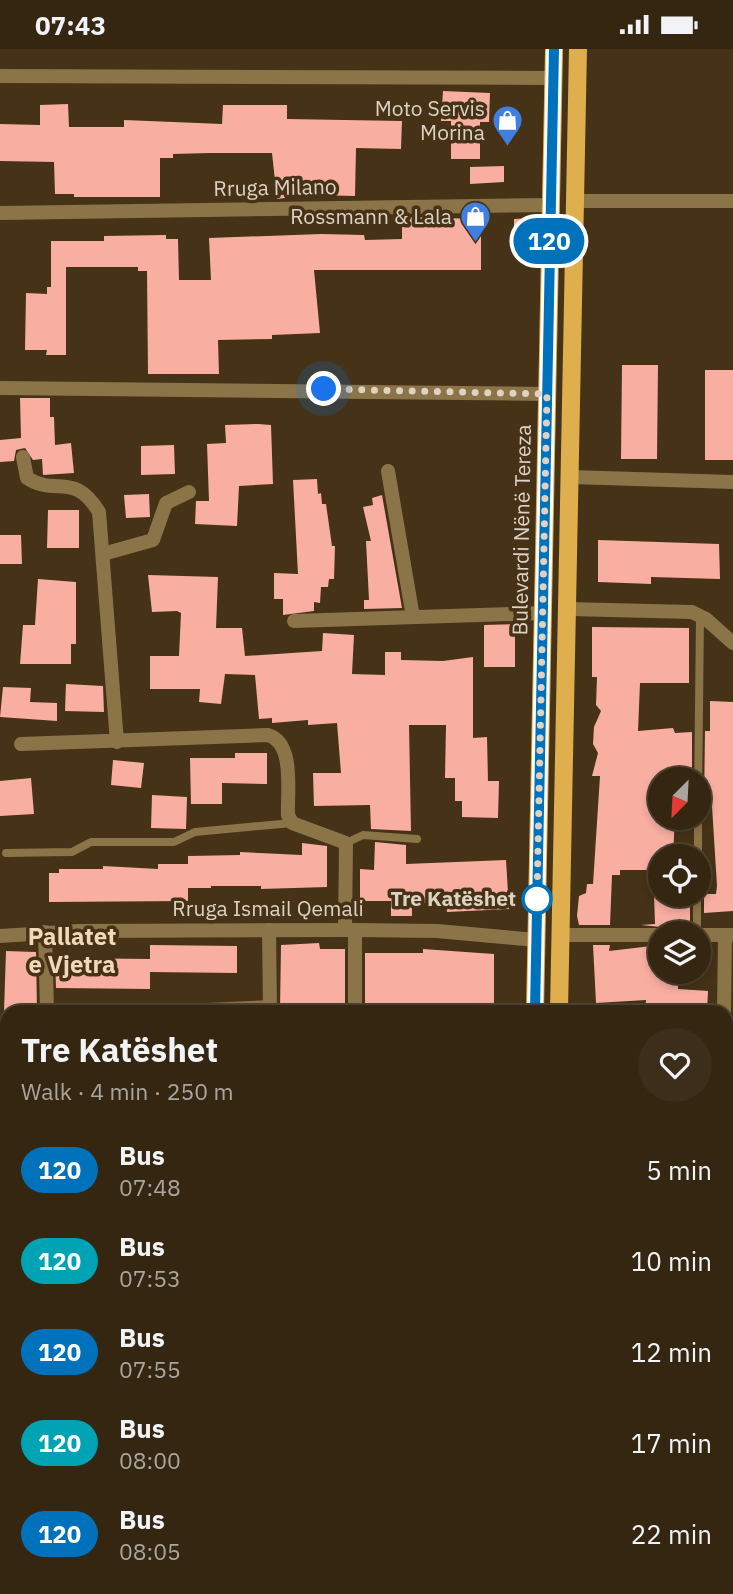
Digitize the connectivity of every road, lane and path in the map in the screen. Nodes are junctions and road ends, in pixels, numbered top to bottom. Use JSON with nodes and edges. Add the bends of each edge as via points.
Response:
{"nodes":[{"id":1,"x":554,"y":49,"type":"edge"},
{"id":2,"x":578,"y":49,"type":"edge"},
{"id":3,"x":0,"y":76,"type":"edge"},
{"id":4,"x":553,"y":78,"type":"junction"},
{"id":5,"x":575,"y":201,"type":"junction"},
{"id":6,"x":733,"y":201,"type":"edge"},
{"id":7,"x":538,"y":210,"type":"junction"},
{"id":8,"x":0,"y":213,"type":"edge"},
{"id":9,"x":533,"y":245,"type":"dead end"},
{"id":10,"x":549,"y":267,"type":"junction"},
{"id":11,"x":0,"y":388,"type":"edge"},
{"id":12,"x":547,"y":394,"type":"junction"},
{"id":13,"x":23,"y":457,"type":"dead end"},
{"id":14,"x":388,"y":471,"type":"dead end"},
{"id":15,"x":570,"y":477,"type":"junction"},
{"id":16,"x":733,"y":482,"type":"edge"},
{"id":17,"x":189,"y":492,"type":"dead end"},
{"id":18,"x":103,"y":554,"type":"junction"},
{"id":19,"x":568,"y":609,"type":"junction"},
{"id":20,"x":543,"y":613,"type":"junction"},
{"id":21,"x":700,"y":615,"type":"junction"},
{"id":22,"x":413,"y":617,"type":"junction"},
{"id":23,"x":294,"y":621,"type":"dead end"},
{"id":24,"x":733,"y":643,"type":"edge"},
{"id":25,"x":117,"y":742,"type":"junction"},
{"id":26,"x":21,"y":744,"type":"dead end"},
{"id":27,"x":698,"y":767,"type":"edge"},
{"id":28,"x":292,"y":823,"type":"junction"},
{"id":29,"x":417,"y":839,"type":"dead end"},
{"id":30,"x":346,"y":843,"type":"junction"},
{"id":31,"x":6,"y":853,"type":"dead end"},
{"id":32,"x":269,"y":930,"type":"junction"},
{"id":33,"x":350,"y":930,"type":"junction"},
{"id":34,"x":45,"y":932,"type":"junction"},
{"id":35,"x":711,"y":934,"type":"edge"},
{"id":36,"x":560,"y":935,"type":"junction"},
{"id":37,"x":648,"y":935,"type":"edge"},
{"id":38,"x":729,"y":935,"type":"edge"},
{"id":39,"x":0,"y":936,"type":"edge"},
{"id":40,"x":536,"y":940,"type":"junction"},
{"id":41,"x":47,"y":1005,"type":"edge"},
{"id":42,"x":270,"y":1005,"type":"edge"},
{"id":43,"x":355,"y":1005,"type":"edge"},
{"id":44,"x":535,"y":1005,"type":"edge"},
{"id":45,"x":559,"y":1005,"type":"edge"},
{"id":46,"x":724,"y":1005,"type":"edge"}],
"edges":[{"from":1,"to":4,"type":"main road","name":"Bulevardi Nënë Tereza"},
{"from":2,"to":5,"type":"main road"},
{"from":3,"to":4,"type":"street"},
{"from":4,"to":7,"type":"main road","name":"Bulevardi Nënë Tereza"},
{"from":5,"to":6,"type":"street"},
{"from":5,"to":15,"type":"main road"},
{"from":7,"to":8,"type":"street","name":"Rruga Milano"},
{"from":7,"to":10,"type":"main road","name":"Bulevardi Nënë Tereza"},
{"from":9,"to":10,"type":"lane"},
{"from":10,"to":12,"type":"main road","name":"Bulevardi Nënë Tereza"},
{"from":11,"to":12,"type":"street"},
{"from":12,"to":20,"type":"main road","name":"Bulevardi Nënë Tereza"},
{"from":13,"to":18,"type":"street","via":[[27,478],[36,484],[72,486],[91,500],[99,512]]},
{"from":14,"to":22,"type":"street"},
{"from":15,"to":16,"type":"street"},
{"from":15,"to":19,"type":"main road"},
{"from":17,"to":18,"type":"street","via":[[166,503],[153,540]]},
{"from":18,"to":25,"type":"street"},
{"from":19,"to":21,"type":"street","via":[[679,610]]},
{"from":19,"to":36,"type":"main road"},
{"from":20,"to":22,"type":"street"},
{"from":20,"to":40,"type":"main road","name":"Bulevardi Nënë Tereza"},
{"from":21,"to":24,"type":"street"},
{"from":21,"to":27,"type":"lane"},
{"from":22,"to":23,"type":"street"},
{"from":25,"to":26,"type":"street"},
{"from":25,"to":28,"type":"street","via":[[276,737],[283,743]]},
{"from":28,"to":30,"type":"street"},
{"from":28,"to":31,"type":"lane","via":[[195,832],[174,842],[91,842],[72,852]]},
{"from":29,"to":30,"type":"lane","via":[[363,835]]},
{"from":30,"to":33,"type":"street"},
{"from":32,"to":33,"type":"street","name":"Rruga Ismail Qemali"},
{"from":32,"to":34,"type":"street","name":"Rruga Ismail Qemali"},
{"from":32,"to":42,"type":"street"},
{"from":33,"to":40,"type":"street","name":"Rruga Ismail Qemali","via":[[437,931]]},
{"from":33,"to":43,"type":"street"},
{"from":34,"to":39,"type":"street","name":"Rruga Ismail Qemali"},
{"from":34,"to":41,"type":"street"},
{"from":35,"to":38,"type":"street"},
{"from":36,"to":37,"type":"street"},
{"from":36,"to":45,"type":"main road"},
{"from":38,"to":46,"type":"street"},
{"from":40,"to":44,"type":"main road","name":"Bulevardi Nënë Tereza"}]}
